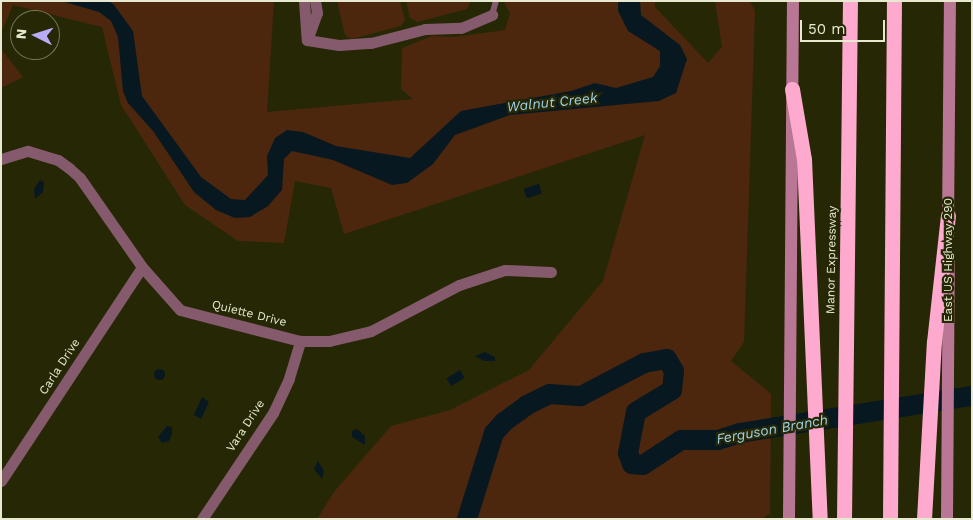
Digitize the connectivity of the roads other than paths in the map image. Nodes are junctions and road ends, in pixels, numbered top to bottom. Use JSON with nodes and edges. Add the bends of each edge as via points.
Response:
{"nodes":[{"id":1,"x":304,"y":1,"type":"edge"},
{"id":2,"x":315,"y":1,"type":"edge"},
{"id":3,"x":496,"y":1,"type":"edge"},
{"id":4,"x":793,"y":1,"type":"edge"},
{"id":5,"x":850,"y":1,"type":"edge"},
{"id":6,"x":894,"y":1,"type":"edge"},
{"id":7,"x":950,"y":1,"type":"edge"},
{"id":8,"x":492,"y":15,"type":"joint"},
{"id":9,"x":307,"y":40,"type":"junction"},
{"id":10,"x":792,"y":89,"type":"junction"},
{"id":11,"x":1,"y":159,"type":"edge"},
{"id":12,"x":948,"y":216,"type":"junction"},
{"id":13,"x":142,"y":267,"type":"junction"},
{"id":14,"x":551,"y":272,"type":"dead end"},
{"id":15,"x":300,"y":341,"type":"junction"},
{"id":16,"x":1,"y":481,"type":"edge"},
{"id":17,"x":202,"y":519,"type":"edge"},
{"id":18,"x":789,"y":519,"type":"edge"},
{"id":19,"x":820,"y":519,"type":"edge"},
{"id":20,"x":844,"y":519,"type":"edge"},
{"id":21,"x":890,"y":519,"type":"edge"},
{"id":22,"x":924,"y":519,"type":"edge"},
{"id":23,"x":947,"y":519,"type":"edge"}],
"edges":[{"from":1,"to":9,"type":"street"},
{"from":2,"to":9,"type":"street","via":[[317,13]]},
{"from":3,"to":8,"type":"lane"},
{"from":4,"to":10,"type":"main road"},
{"from":5,"to":20,"type":"highway","name":"Manor Expressway"},
{"from":6,"to":21,"type":"highway"},
{"from":7,"to":12,"type":"main road","name":"East US Highway 290"},
{"from":8,"to":9,"type":"street","via":[[461,28],[425,28],[371,43],[338,45]]},
{"from":10,"to":18,"type":"main road"},
{"from":10,"to":19,"type":"highway","via":[[804,159]]},
{"from":11,"to":13,"type":"street","name":"Quiette Drive","via":[[28,151],[58,160],[69,168],[80,178]]},
{"from":12,"to":22,"type":"highway","via":[[934,342]]},
{"from":12,"to":23,"type":"main road","name":"East US Highway 290"},
{"from":13,"to":15,"type":"street","name":"Quiette Drive","via":[[180,310]]},
{"from":13,"to":16,"type":"street","name":"Carla Drive"},
{"from":14,"to":15,"type":"street","name":"Quiette Drive","via":[[505,270],[459,285],[371,331],[329,341]]},
{"from":15,"to":17,"type":"street","name":"Vara Drive","via":[[289,378],[272,413]]}]}
